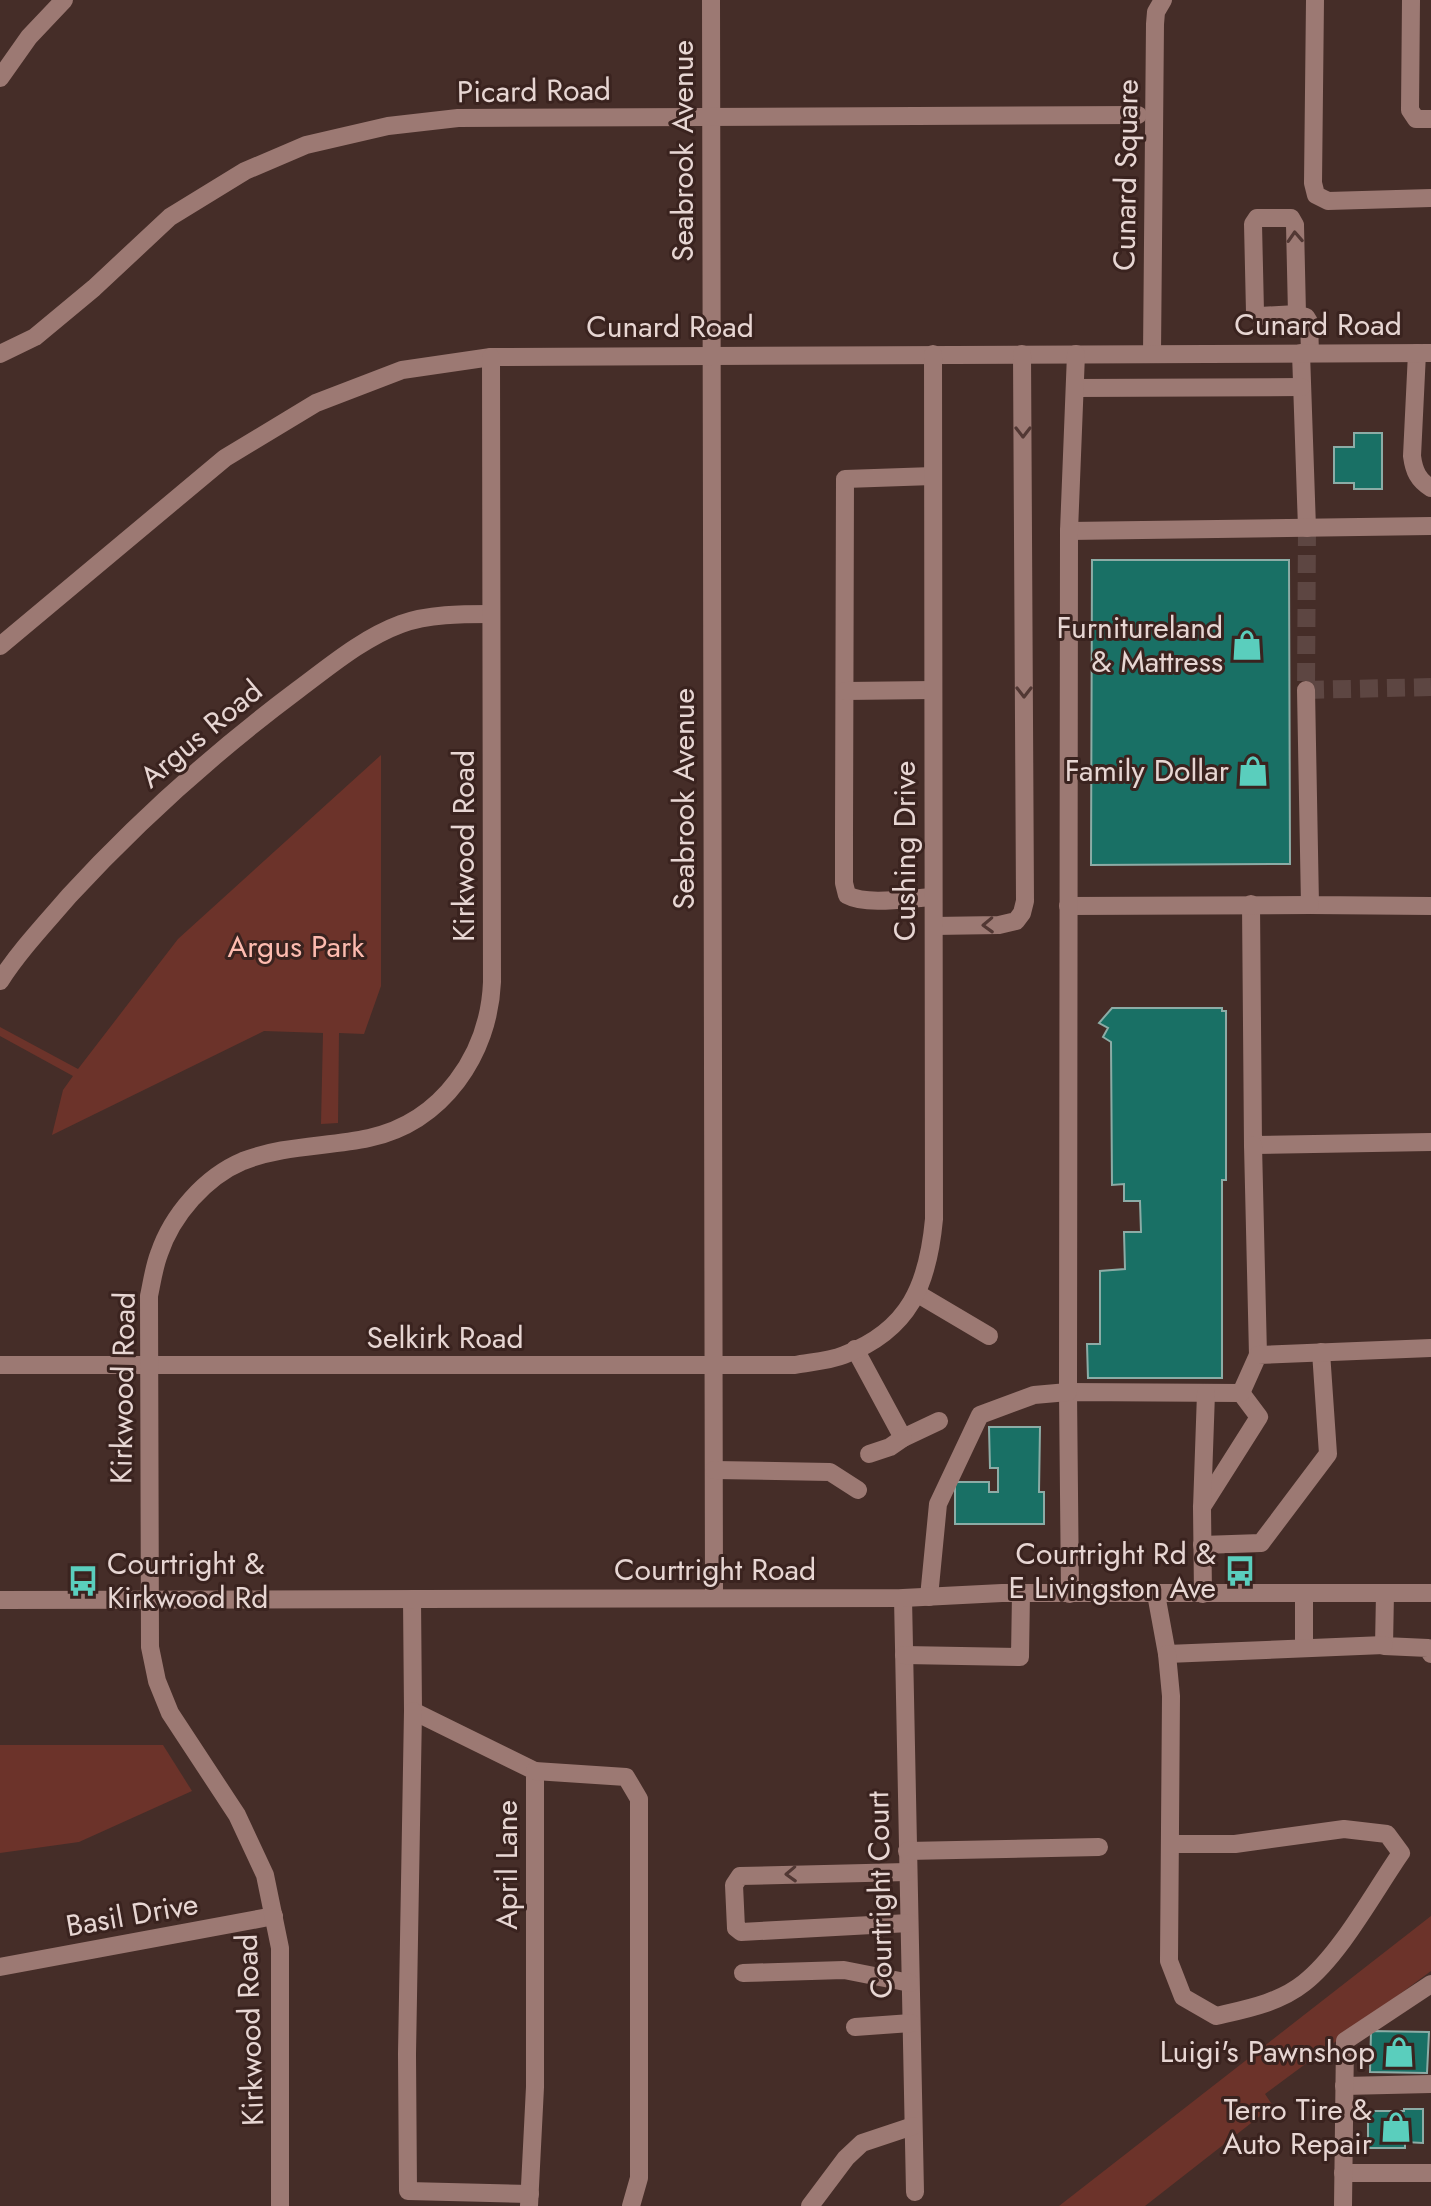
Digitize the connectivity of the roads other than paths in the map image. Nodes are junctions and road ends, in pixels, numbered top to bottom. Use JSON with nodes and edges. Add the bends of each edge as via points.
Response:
{"nodes":[{"id":1,"x":64,"y":0,"type":"edge"},
{"id":2,"x":711,"y":0,"type":"edge"},
{"id":3,"x":1163,"y":0,"type":"edge"},
{"id":4,"x":1315,"y":0,"type":"edge"},
{"id":5,"x":1411,"y":0,"type":"edge"},
{"id":6,"x":0,"y":78,"type":"edge"},
{"id":7,"x":1138,"y":115,"type":"dead end"},
{"id":8,"x":712,"y":118,"type":"junction"},
{"id":9,"x":1431,"y":119,"type":"edge"},
{"id":10,"x":1431,"y":198,"type":"edge"},
{"id":11,"x":1297,"y":314,"type":"junction"},
{"id":12,"x":1305,"y":353,"type":"junction"},
{"id":13,"x":1424,"y":353,"type":"edge"},
{"id":14,"x":0,"y":354,"type":"edge"},
{"id":15,"x":933,"y":354,"type":"junction"},
{"id":16,"x":1022,"y":354,"type":"junction"},
{"id":17,"x":1076,"y":354,"type":"junction"},
{"id":18,"x":1152,"y":354,"type":"junction"},
{"id":19,"x":713,"y":355,"type":"junction"},
{"id":20,"x":491,"y":357,"type":"junction"},
{"id":21,"x":1302,"y":387,"type":"junction"},
{"id":22,"x":1075,"y":388,"type":"junction"},
{"id":23,"x":1423,"y":394,"type":"edge"},
{"id":24,"x":933,"y":476,"type":"junction"},
{"id":25,"x":1431,"y":488,"type":"edge"},
{"id":26,"x":1431,"y":526,"type":"edge"},
{"id":27,"x":1307,"y":528,"type":"junction"},
{"id":28,"x":1069,"y":531,"type":"junction"},
{"id":29,"x":491,"y":614,"type":"junction"},
{"id":30,"x":0,"y":646,"type":"edge"},
{"id":31,"x":933,"y":690,"type":"junction"},
{"id":32,"x":1306,"y":690,"type":"dead end"},
{"id":33,"x":845,"y":691,"type":"junction"},
{"id":34,"x":933,"y":897,"type":"junction"},
{"id":35,"x":1251,"y":904,"type":"junction"},
{"id":36,"x":1310,"y":905,"type":"junction"},
{"id":37,"x":1068,"y":906,"type":"junction"},
{"id":38,"x":1431,"y":906,"type":"edge"},
{"id":39,"x":934,"y":926,"type":"junction"},
{"id":40,"x":0,"y":981,"type":"edge"},
{"id":41,"x":1431,"y":1142,"type":"edge"},
{"id":42,"x":1253,"y":1145,"type":"junction"},
{"id":43,"x":918,"y":1294,"type":"junction"},
{"id":44,"x":885,"y":1334,"type":"joint"},
{"id":45,"x":989,"y":1336,"type":"dead end"},
{"id":46,"x":1431,"y":1348,"type":"edge"},
{"id":47,"x":855,"y":1349,"type":"junction"},
{"id":48,"x":1321,"y":1352,"type":"junction"},
{"id":49,"x":1258,"y":1355,"type":"junction"},
{"id":50,"x":0,"y":1365,"type":"edge"},
{"id":51,"x":148,"y":1366,"type":"junction"},
{"id":52,"x":713,"y":1366,"type":"junction"},
{"id":53,"x":1068,"y":1392,"type":"junction"},
{"id":54,"x":1206,"y":1393,"type":"junction"},
{"id":55,"x":1241,"y":1393,"type":"junction"},
{"id":56,"x":939,"y":1421,"type":"dead end"},
{"id":57,"x":903,"y":1438,"type":"junction"},
{"id":58,"x":869,"y":1454,"type":"dead end"},
{"id":59,"x":714,"y":1470,"type":"junction"},
{"id":60,"x":858,"y":1490,"type":"dead end"},
{"id":61,"x":1202,"y":1508,"type":"junction"},
{"id":62,"x":1202,"y":1545,"type":"junction"},
{"id":63,"x":1021,"y":1593,"type":"junction"},
{"id":64,"x":1304,"y":1593,"type":"junction"},
{"id":65,"x":1385,"y":1593,"type":"junction"},
{"id":66,"x":1431,"y":1593,"type":"edge"},
{"id":67,"x":1070,"y":1594,"type":"junction"},
{"id":68,"x":1156,"y":1594,"type":"junction"},
{"id":69,"x":1203,"y":1594,"type":"junction"},
{"id":70,"x":929,"y":1597,"type":"junction"},
{"id":71,"x":714,"y":1598,"type":"junction"},
{"id":72,"x":903,"y":1598,"type":"junction"},
{"id":73,"x":149,"y":1599,"type":"junction"},
{"id":74,"x":412,"y":1599,"type":"junction"},
{"id":75,"x":0,"y":1600,"type":"edge"},
{"id":76,"x":1384,"y":1645,"type":"junction"},
{"id":77,"x":1304,"y":1648,"type":"junction"},
{"id":78,"x":1167,"y":1654,"type":"junction"},
{"id":79,"x":1431,"y":1654,"type":"edge"},
{"id":80,"x":904,"y":1655,"type":"junction"},
{"id":81,"x":413,"y":1711,"type":"junction"},
{"id":82,"x":535,"y":1771,"type":"junction"},
{"id":83,"x":1170,"y":1844,"type":"junction"},
{"id":84,"x":1099,"y":1847,"type":"dead end"},
{"id":85,"x":907,"y":1851,"type":"junction"},
{"id":86,"x":907,"y":1872,"type":"junction"},
{"id":87,"x":274,"y":1916,"type":"junction"},
{"id":88,"x":909,"y":1923,"type":"junction"},
{"id":89,"x":0,"y":1967,"type":"edge"},
{"id":90,"x":743,"y":1973,"type":"dead end"},
{"id":91,"x":910,"y":1983,"type":"junction"},
{"id":92,"x":1431,"y":1984,"type":"edge"},
{"id":93,"x":911,"y":2023,"type":"junction"},
{"id":94,"x":855,"y":2027,"type":"dead end"},
{"id":95,"x":1431,"y":2084,"type":"edge"},
{"id":96,"x":1344,"y":2086,"type":"junction"},
{"id":97,"x":913,"y":2126,"type":"junction"},
{"id":98,"x":1343,"y":2173,"type":"junction"},
{"id":99,"x":1431,"y":2173,"type":"edge"},
{"id":100,"x":915,"y":2192,"type":"dead end"},
{"id":101,"x":408,"y":2199,"type":"edge"},
{"id":102,"x":530,"y":2200,"type":"edge"},
{"id":103,"x":280,"y":2206,"type":"edge"},
{"id":104,"x":631,"y":2206,"type":"edge"},
{"id":105,"x":810,"y":2206,"type":"edge"},
{"id":106,"x":1343,"y":2206,"type":"edge"}],
"edges":[{"from":1,"to":6,"type":"street"},
{"from":2,"to":8,"type":"street","name":"Seabrook Avenue"},
{"from":3,"to":18,"type":"street","name":"Cunard Square","via":[[1155,24]]},
{"from":4,"to":10,"type":"street","via":[[1316,195],[1328,201]]},
{"from":5,"to":9,"type":"street","via":[[1410,110],[1416,119]]},
{"from":7,"to":8,"type":"street","name":"Picard Road"},
{"from":8,"to":14,"type":"street","name":"Picard Road","via":[[458,118],[388,126],[306,145],[245,171],[170,217],[35,337]]},
{"from":8,"to":19,"type":"street","name":"Seabrook Avenue"},
{"from":11,"to":11,"type":"street","one_way":true,"via":[[1295,225],[1291,218],[1257,218],[1255,312]]},
{"from":11,"to":12,"type":"street","via":[[1309,322]]},
{"from":12,"to":13,"type":"street","name":"Cunard Road"},
{"from":12,"to":18,"type":"street","name":"Cunard Road"},
{"from":12,"to":21,"type":"street"},
{"from":13,"to":23,"type":"street"},
{"from":15,"to":16,"type":"street","name":"Cunard Road"},
{"from":15,"to":19,"type":"street","name":"Cunard Road"},
{"from":15,"to":24,"type":"street","name":"Cushing Drive"},
{"from":16,"to":17,"type":"street","name":"Cunard Road"},
{"from":16,"to":39,"type":"street","one_way":true,"via":[[1025,901],[1016,921]]},
{"from":17,"to":18,"type":"street","name":"Cunard Road"},
{"from":17,"to":22,"type":"street"},
{"from":19,"to":20,"type":"street","name":"Cunard Road"},
{"from":19,"to":52,"type":"street","name":"Seabrook Avenue"},
{"from":20,"to":29,"type":"street","name":"Kirkwood Road"},
{"from":20,"to":30,"type":"street","name":"Cunard Road","via":[[402,370],[316,403],[225,458]]},
{"from":21,"to":22,"type":"street"},
{"from":21,"to":27,"type":"street"},
{"from":22,"to":28,"type":"street"},
{"from":23,"to":25,"type":"street","via":[[1412,456],[1421,482]]},
{"from":24,"to":31,"type":"street","name":"Cushing Drive"},
{"from":24,"to":33,"type":"street","via":[[845,479]]},
{"from":26,"to":27,"type":"street"},
{"from":27,"to":28,"type":"street"},
{"from":28,"to":37,"type":"street"},
{"from":29,"to":40,"type":"street","name":"Argus Road","via":[[402,623],[349,652],[291,695],[110,851],[19,952]]},
{"from":29,"to":51,"type":"street","name":"Kirkwood Road","via":[[492,982],[480,1044],[446,1097],[410,1122],[373,1138],[283,1148],[240,1162],[205,1185],[177,1216],[159,1254],[149,1296]]},
{"from":31,"to":33,"type":"street"},
{"from":31,"to":34,"type":"street","name":"Cushing Drive"},
{"from":32,"to":36,"type":"street"},
{"from":33,"to":34,"type":"street","via":[[847,895],[856,900]]},
{"from":34,"to":39,"type":"street","name":"Cushing Drive"},
{"from":35,"to":36,"type":"street"},
{"from":35,"to":37,"type":"street"},
{"from":35,"to":42,"type":"street"},
{"from":36,"to":38,"type":"street"},
{"from":37,"to":53,"type":"street"},
{"from":39,"to":43,"type":"street","name":"Cushing Drive","via":[[934,1219],[930,1260]]},
{"from":41,"to":42,"type":"street"},
{"from":42,"to":49,"type":"street"},
{"from":43,"to":44,"type":"street","name":"Cushing Drive"},
{"from":43,"to":45,"type":"street"},
{"from":44,"to":47,"type":"street","name":"Selkirk Road"},
{"from":46,"to":48,"type":"street"},
{"from":47,"to":52,"type":"street","name":"Selkirk Road","via":[[795,1365]]},
{"from":47,"to":57,"type":"street"},
{"from":48,"to":49,"type":"street"},
{"from":48,"to":62,"type":"street","via":[[1328,1454],[1261,1543]]},
{"from":49,"to":55,"type":"street"},
{"from":50,"to":51,"type":"street","name":"Selkirk Road"},
{"from":51,"to":52,"type":"street","name":"Selkirk Road"},
{"from":51,"to":73,"type":"street","name":"Kirkwood Road"},
{"from":52,"to":59,"type":"street","name":"Seabrook Avenue"},
{"from":53,"to":54,"type":"street"},
{"from":53,"to":67,"type":"street"},
{"from":53,"to":70,"type":"street","via":[[1034,1395],[980,1415],[938,1504]]},
{"from":54,"to":55,"type":"street"},
{"from":54,"to":61,"type":"street"},
{"from":55,"to":61,"type":"street","via":[[1259,1417]]},
{"from":56,"to":57,"type":"street"},
{"from":57,"to":58,"type":"street"},
{"from":59,"to":60,"type":"street","via":[[830,1472]]},
{"from":59,"to":71,"type":"street","name":"Seabrook Avenue"},
{"from":61,"to":62,"type":"street"},
{"from":62,"to":69,"type":"street"},
{"from":63,"to":67,"type":"street","name":"Courtright Road"},
{"from":63,"to":70,"type":"street","name":"Courtright Road"},
{"from":63,"to":80,"type":"street","via":[[1020,1657]]},
{"from":64,"to":65,"type":"street","name":"Courtright Road"},
{"from":64,"to":69,"type":"street","name":"Courtright Road"},
{"from":64,"to":77,"type":"street"},
{"from":65,"to":66,"type":"street","name":"Courtright Road"},
{"from":65,"to":76,"type":"street"},
{"from":67,"to":68,"type":"street","name":"Courtright Road"},
{"from":68,"to":69,"type":"street","name":"Courtright Road"},
{"from":68,"to":78,"type":"street"},
{"from":70,"to":72,"type":"street","name":"Courtright Road"},
{"from":71,"to":72,"type":"street","name":"Courtright Road"},
{"from":71,"to":74,"type":"street","name":"Courtright Road"},
{"from":72,"to":80,"type":"street","name":"Courtright Court"},
{"from":73,"to":74,"type":"street","name":"Courtright Road"},
{"from":73,"to":75,"type":"street","name":"Courtright Road"},
{"from":73,"to":87,"type":"street","name":"Kirkwood Road","via":[[157,1681],[170,1713],[242,1825],[265,1875]]},
{"from":74,"to":81,"type":"street"},
{"from":76,"to":77,"type":"street"},
{"from":76,"to":79,"type":"street","via":[[1428,1648]]},
{"from":77,"to":78,"type":"street"},
{"from":78,"to":83,"type":"street"},
{"from":80,"to":85,"type":"street","name":"Courtright Court"},
{"from":81,"to":82,"type":"street","name":"April Lane"},
{"from":81,"to":101,"type":"street"},
{"from":82,"to":102,"type":"street","name":"April Lane"},
{"from":82,"to":104,"type":"street","via":[[626,1777],[639,1799],[639,2178]]},
{"from":83,"to":83,"type":"street","via":[[1169,1961],[1183,1997],[1216,2016],[1258,2007],[1303,1984],[1332,1953],[1401,1853],[1387,1834],[1344,1829],[1235,1844]]},
{"from":84,"to":85,"type":"street"},
{"from":85,"to":86,"type":"street","name":"Courtright Court"},
{"from":86,"to":88,"type":"street","name":"Courtright Court"},
{"from":86,"to":88,"type":"street","one_way":true,"via":[[737,1878],[734,1885],[736,1928],[741,1932]]},
{"from":87,"to":89,"type":"street","name":"Basil Drive"},
{"from":87,"to":103,"type":"street","name":"Kirkwood Road","via":[[281,1986]]},
{"from":88,"to":91,"type":"street","name":"Courtright Court"},
{"from":90,"to":91,"type":"street","via":[[844,1970]]},
{"from":91,"to":93,"type":"street","name":"Courtright Court"},
{"from":92,"to":96,"type":"street","via":[[1345,2041]]},
{"from":93,"to":94,"type":"street"},
{"from":93,"to":97,"type":"street","name":"Courtright Court"},
{"from":95,"to":96,"type":"street"},
{"from":96,"to":98,"type":"street"},
{"from":97,"to":100,"type":"street","name":"Courtright Court"},
{"from":97,"to":105,"type":"street","via":[[862,2143]]},
{"from":98,"to":99,"type":"street"},
{"from":98,"to":106,"type":"street"},
{"from":101,"to":102,"type":"street"}]}
